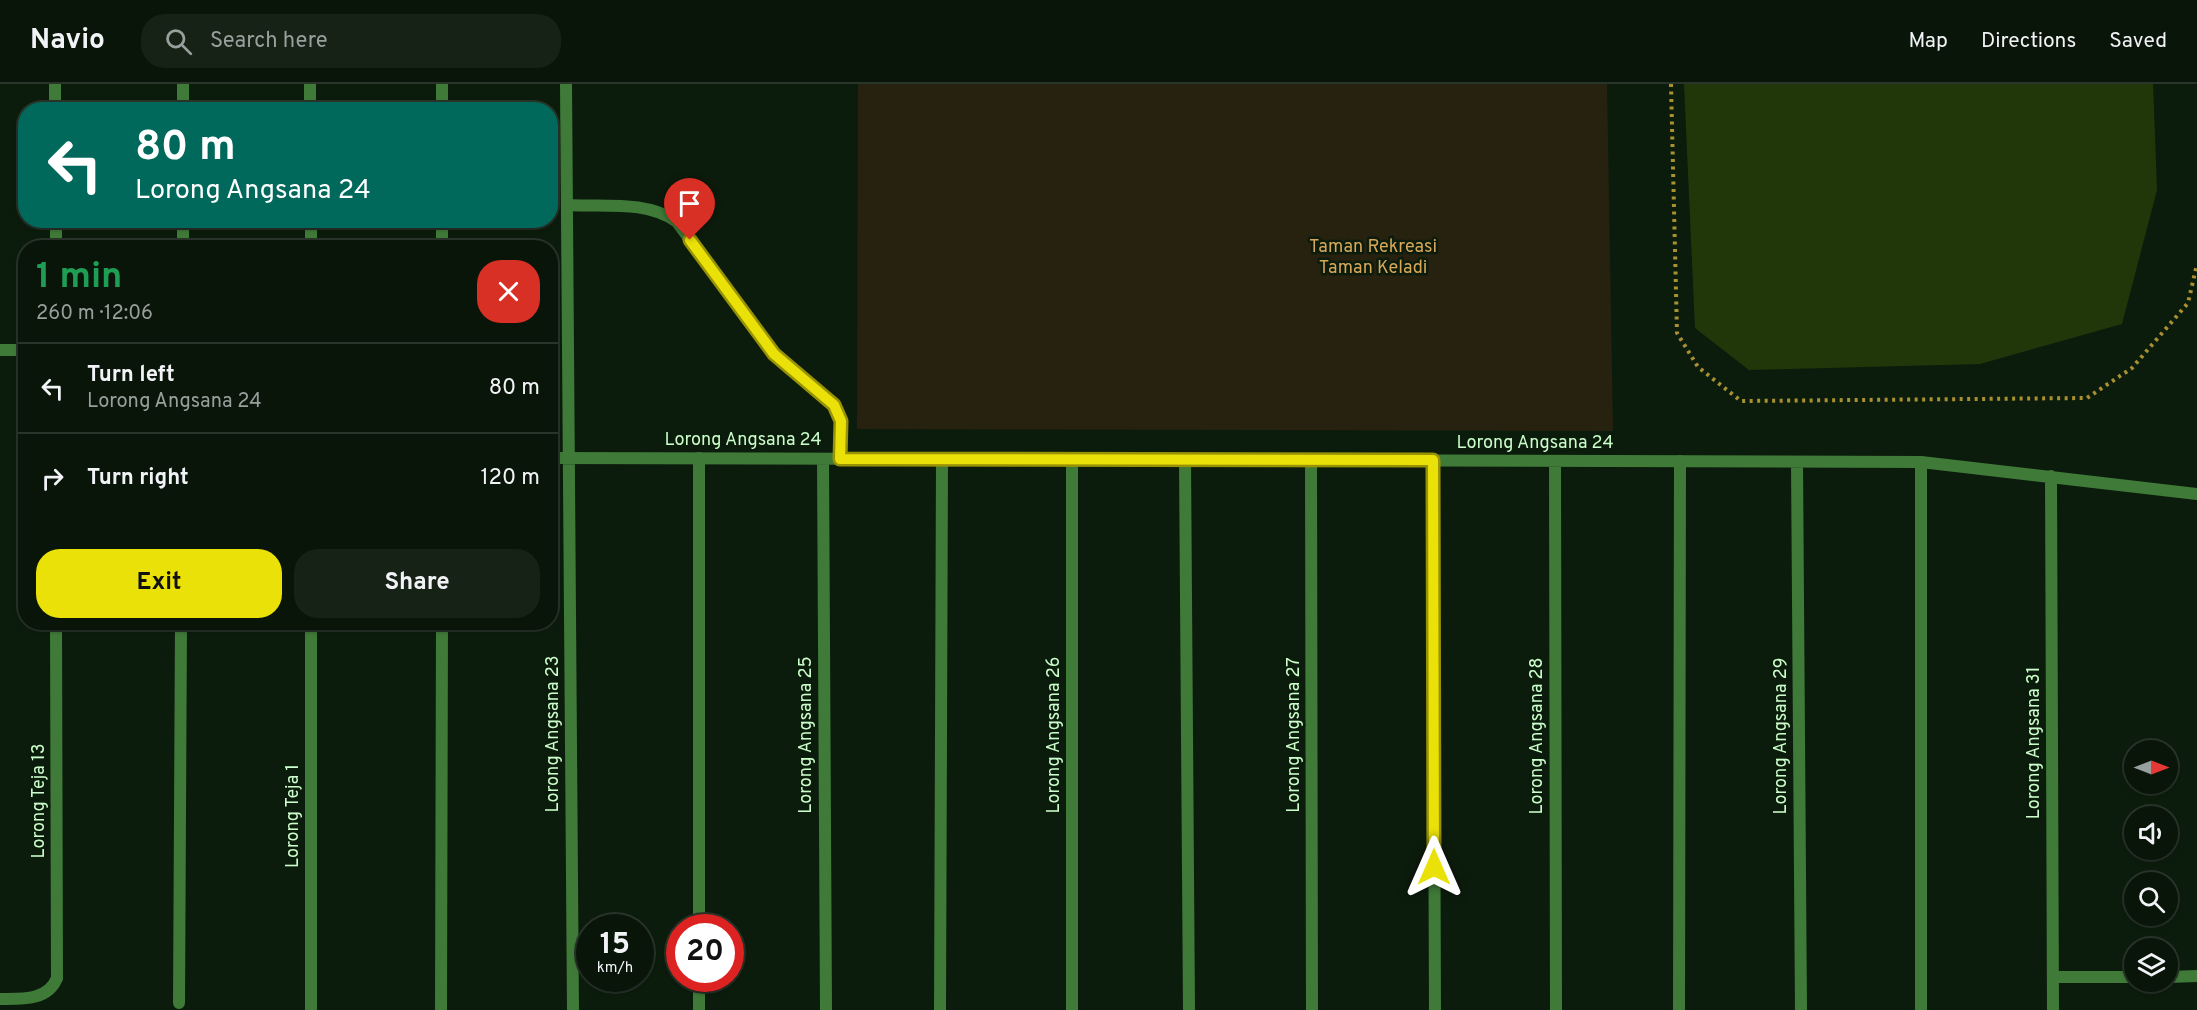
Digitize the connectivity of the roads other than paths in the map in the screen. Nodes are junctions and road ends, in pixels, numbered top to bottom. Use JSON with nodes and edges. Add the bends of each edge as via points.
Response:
{"nodes":[{"id":1,"x":55,"y":84,"type":"edge"},
{"id":2,"x":183,"y":84,"type":"edge"},
{"id":3,"x":310,"y":84,"type":"edge"},
{"id":4,"x":442,"y":84,"type":"edge"},
{"id":5,"x":566,"y":84,"type":"edge"},
{"id":6,"x":55,"y":102,"type":"edge"},
{"id":7,"x":183,"y":102,"type":"edge"},
{"id":8,"x":310,"y":102,"type":"edge"},
{"id":9,"x":442,"y":102,"type":"edge"},
{"id":10,"x":567,"y":206,"type":"junction"},
{"id":11,"x":0,"y":350,"type":"edge"},
{"id":12,"x":18,"y":350,"type":"edge"},
{"id":13,"x":558,"y":458,"type":"edge"},
{"id":14,"x":569,"y":458,"type":"junction"},
{"id":15,"x":699,"y":458,"type":"junction"},
{"id":16,"x":823,"y":459,"type":"junction"},
{"id":17,"x":840,"y":459,"type":"junction"},
{"id":18,"x":942,"y":459,"type":"junction"},
{"id":19,"x":1072,"y":459,"type":"junction"},
{"id":20,"x":1185,"y":460,"type":"junction"},
{"id":21,"x":1311,"y":460,"type":"junction"},
{"id":22,"x":1433,"y":460,"type":"junction"},
{"id":23,"x":1555,"y":461,"type":"junction"},
{"id":24,"x":1680,"y":461,"type":"junction"},
{"id":25,"x":1797,"y":462,"type":"junction"},
{"id":26,"x":1921,"y":462,"type":"junction"},
{"id":27,"x":2050,"y":476,"type":"junction"},
{"id":28,"x":2197,"y":494,"type":"edge"},
{"id":29,"x":56,"y":630,"type":"edge"},
{"id":30,"x":181,"y":630,"type":"edge"},
{"id":31,"x":311,"y":630,"type":"edge"},
{"id":32,"x":442,"y":630,"type":"edge"},
{"id":33,"x":699,"y":914,"type":"edge"},
{"id":34,"x":2178,"y":976,"type":"edge"},
{"id":35,"x":2197,"y":976,"type":"edge"},
{"id":36,"x":2053,"y":977,"type":"junction"},
{"id":37,"x":2124,"y":977,"type":"edge"},
{"id":38,"x":699,"y":992,"type":"edge"},
{"id":39,"x":0,"y":999,"type":"edge"},
{"id":40,"x":179,"y":1003,"type":"dead end"},
{"id":41,"x":311,"y":1010,"type":"edge"},
{"id":42,"x":441,"y":1010,"type":"edge"},
{"id":43,"x":573,"y":1010,"type":"edge"},
{"id":44,"x":699,"y":1010,"type":"edge"},
{"id":45,"x":826,"y":1010,"type":"edge"},
{"id":46,"x":940,"y":1010,"type":"edge"},
{"id":47,"x":1072,"y":1010,"type":"edge"},
{"id":48,"x":1189,"y":1010,"type":"edge"},
{"id":49,"x":1312,"y":1010,"type":"edge"},
{"id":50,"x":1434,"y":1010,"type":"edge"},
{"id":51,"x":1556,"y":1010,"type":"edge"},
{"id":52,"x":1679,"y":1010,"type":"edge"},
{"id":53,"x":1801,"y":1010,"type":"edge"},
{"id":54,"x":1921,"y":1010,"type":"edge"},
{"id":55,"x":2053,"y":1010,"type":"edge"}],
"edges":[{"from":1,"to":6,"type":"street"},
{"from":2,"to":7,"type":"street"},
{"from":3,"to":8,"type":"street"},
{"from":4,"to":9,"type":"street"},
{"from":5,"to":10,"type":"street","name":"Lorong Angsana 23"},
{"from":10,"to":14,"type":"street","name":"Lorong Angsana 23"},
{"from":10,"to":17,"type":"street","via":[[651,209],[664,212],[677,222],[774,354],[834,405],[841,421]]},
{"from":11,"to":12,"type":"street"},
{"from":13,"to":14,"type":"street","name":"Lorong Angsana 24"},
{"from":14,"to":15,"type":"street","name":"Lorong Angsana 24"},
{"from":14,"to":43,"type":"street","name":"Lorong Angsana 23"},
{"from":15,"to":16,"type":"street","name":"Lorong Angsana 24"},
{"from":15,"to":33,"type":"street"},
{"from":16,"to":17,"type":"street","name":"Lorong Angsana 24"},
{"from":16,"to":45,"type":"street","name":"Lorong Angsana 25"},
{"from":17,"to":18,"type":"street","name":"Lorong Angsana 24"},
{"from":18,"to":19,"type":"street","name":"Lorong Angsana 24"},
{"from":18,"to":46,"type":"street"},
{"from":19,"to":20,"type":"street","name":"Lorong Angsana 24"},
{"from":19,"to":47,"type":"street","name":"Lorong Angsana 26"},
{"from":20,"to":21,"type":"street","name":"Lorong Angsana 24"},
{"from":20,"to":48,"type":"street"},
{"from":21,"to":22,"type":"street","name":"Lorong Angsana 24"},
{"from":21,"to":49,"type":"street","name":"Lorong Angsana 27"},
{"from":22,"to":23,"type":"street","name":"Lorong Angsana 24"},
{"from":22,"to":50,"type":"street"},
{"from":23,"to":24,"type":"street","name":"Lorong Angsana 24"},
{"from":23,"to":51,"type":"street","name":"Lorong Angsana 28"},
{"from":24,"to":25,"type":"street","name":"Lorong Angsana 24"},
{"from":24,"to":52,"type":"street"},
{"from":25,"to":26,"type":"street","name":"Lorong Angsana 24"},
{"from":25,"to":53,"type":"street","name":"Lorong Angsana 29"},
{"from":26,"to":27,"type":"street","name":"Lorong Angsana 24"},
{"from":26,"to":54,"type":"street"},
{"from":27,"to":28,"type":"street","name":"Lorong Angsana 24"},
{"from":27,"to":36,"type":"street","name":"Lorong Angsana 31"},
{"from":29,"to":39,"type":"street","name":"Lorong Teja 13","via":[[57,978],[53,988],[41,995]]},
{"from":30,"to":40,"type":"street"},
{"from":31,"to":41,"type":"street","name":"Lorong Teja 1"},
{"from":32,"to":42,"type":"street"},
{"from":34,"to":35,"type":"street"},
{"from":36,"to":37,"type":"street"},
{"from":36,"to":55,"type":"street","name":"Lorong Angsana 31"},
{"from":38,"to":44,"type":"street"}]}
